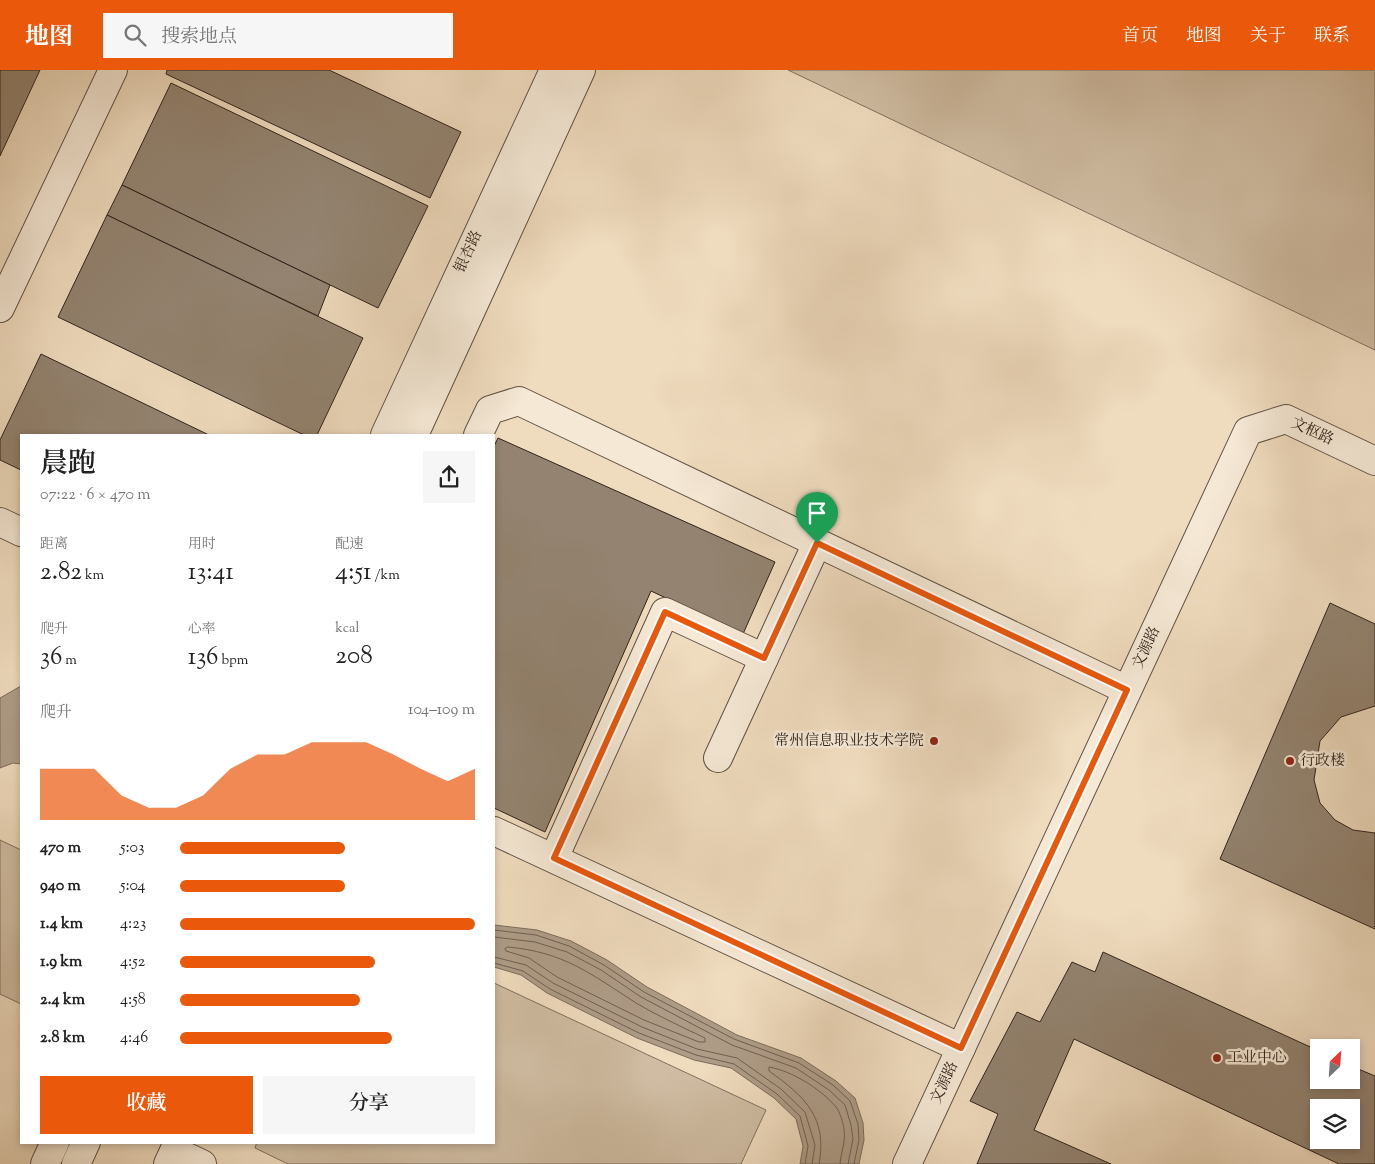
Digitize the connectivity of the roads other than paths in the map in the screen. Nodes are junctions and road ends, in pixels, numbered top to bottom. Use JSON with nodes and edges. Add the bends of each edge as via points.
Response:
{"nodes":[{"id":1,"x":113,"y":70,"type":"edge"},
{"id":2,"x":554,"y":70,"type":"edge"},
{"id":3,"x":581,"y":70,"type":"edge"},
{"id":4,"x":0,"y":308,"type":"edge"},
{"id":5,"x":1248,"y":430,"type":"joint"},
{"id":6,"x":384,"y":434,"type":"edge"},
{"id":7,"x":414,"y":434,"type":"edge"},
{"id":8,"x":478,"y":434,"type":"edge"},
{"id":9,"x":1375,"y":461,"type":"edge"},
{"id":10,"x":0,"y":522,"type":"edge"},
{"id":11,"x":20,"y":532,"type":"edge"},
{"id":12,"x":817,"y":543,"type":"junction"},
{"id":13,"x":764,"y":658,"type":"junction"},
{"id":14,"x":1127,"y":690,"type":"junction"},
{"id":15,"x":718,"y":758,"type":"dead end"},
{"id":16,"x":495,"y":831,"type":"edge"},
{"id":17,"x":554,"y":858,"type":"junction"},
{"id":18,"x":961,"y":1048,"type":"junction"},
{"id":19,"x":54,"y":1144,"type":"edge"},
{"id":20,"x":85,"y":1144,"type":"edge"},
{"id":21,"x":45,"y":1164,"type":"edge"},
{"id":22,"x":76,"y":1164,"type":"edge"},
{"id":23,"x":168,"y":1164,"type":"edge"},
{"id":24,"x":202,"y":1164,"type":"edge"},
{"id":25,"x":907,"y":1164,"type":"edge"}],
"edges":[{"from":1,"to":4,"type":"street"},
{"from":2,"to":6,"type":"street","name":"银杏路"},
{"from":3,"to":7,"type":"street","name":"银杏路"},
{"from":5,"to":9,"type":"street","name":"文枢路","via":[[1286,419]]},
{"from":5,"to":14,"type":"street","name":"文源路"},
{"from":8,"to":12,"type":"street","via":[[490,410],[519,401]]},
{"from":10,"to":11,"type":"street"},
{"from":12,"to":13,"type":"street"},
{"from":12,"to":14,"type":"street"},
{"from":13,"to":15,"type":"street"},
{"from":13,"to":17,"type":"street","via":[[665,612]]},
{"from":14,"to":18,"type":"street","name":"文源路"},
{"from":16,"to":17,"type":"street"},
{"from":17,"to":18,"type":"street"},
{"from":18,"to":25,"type":"street","name":"文源路"},
{"from":19,"to":21,"type":"street"},
{"from":20,"to":22,"type":"street"},
{"from":23,"to":24,"type":"street","via":[[174,1151]]}]}
